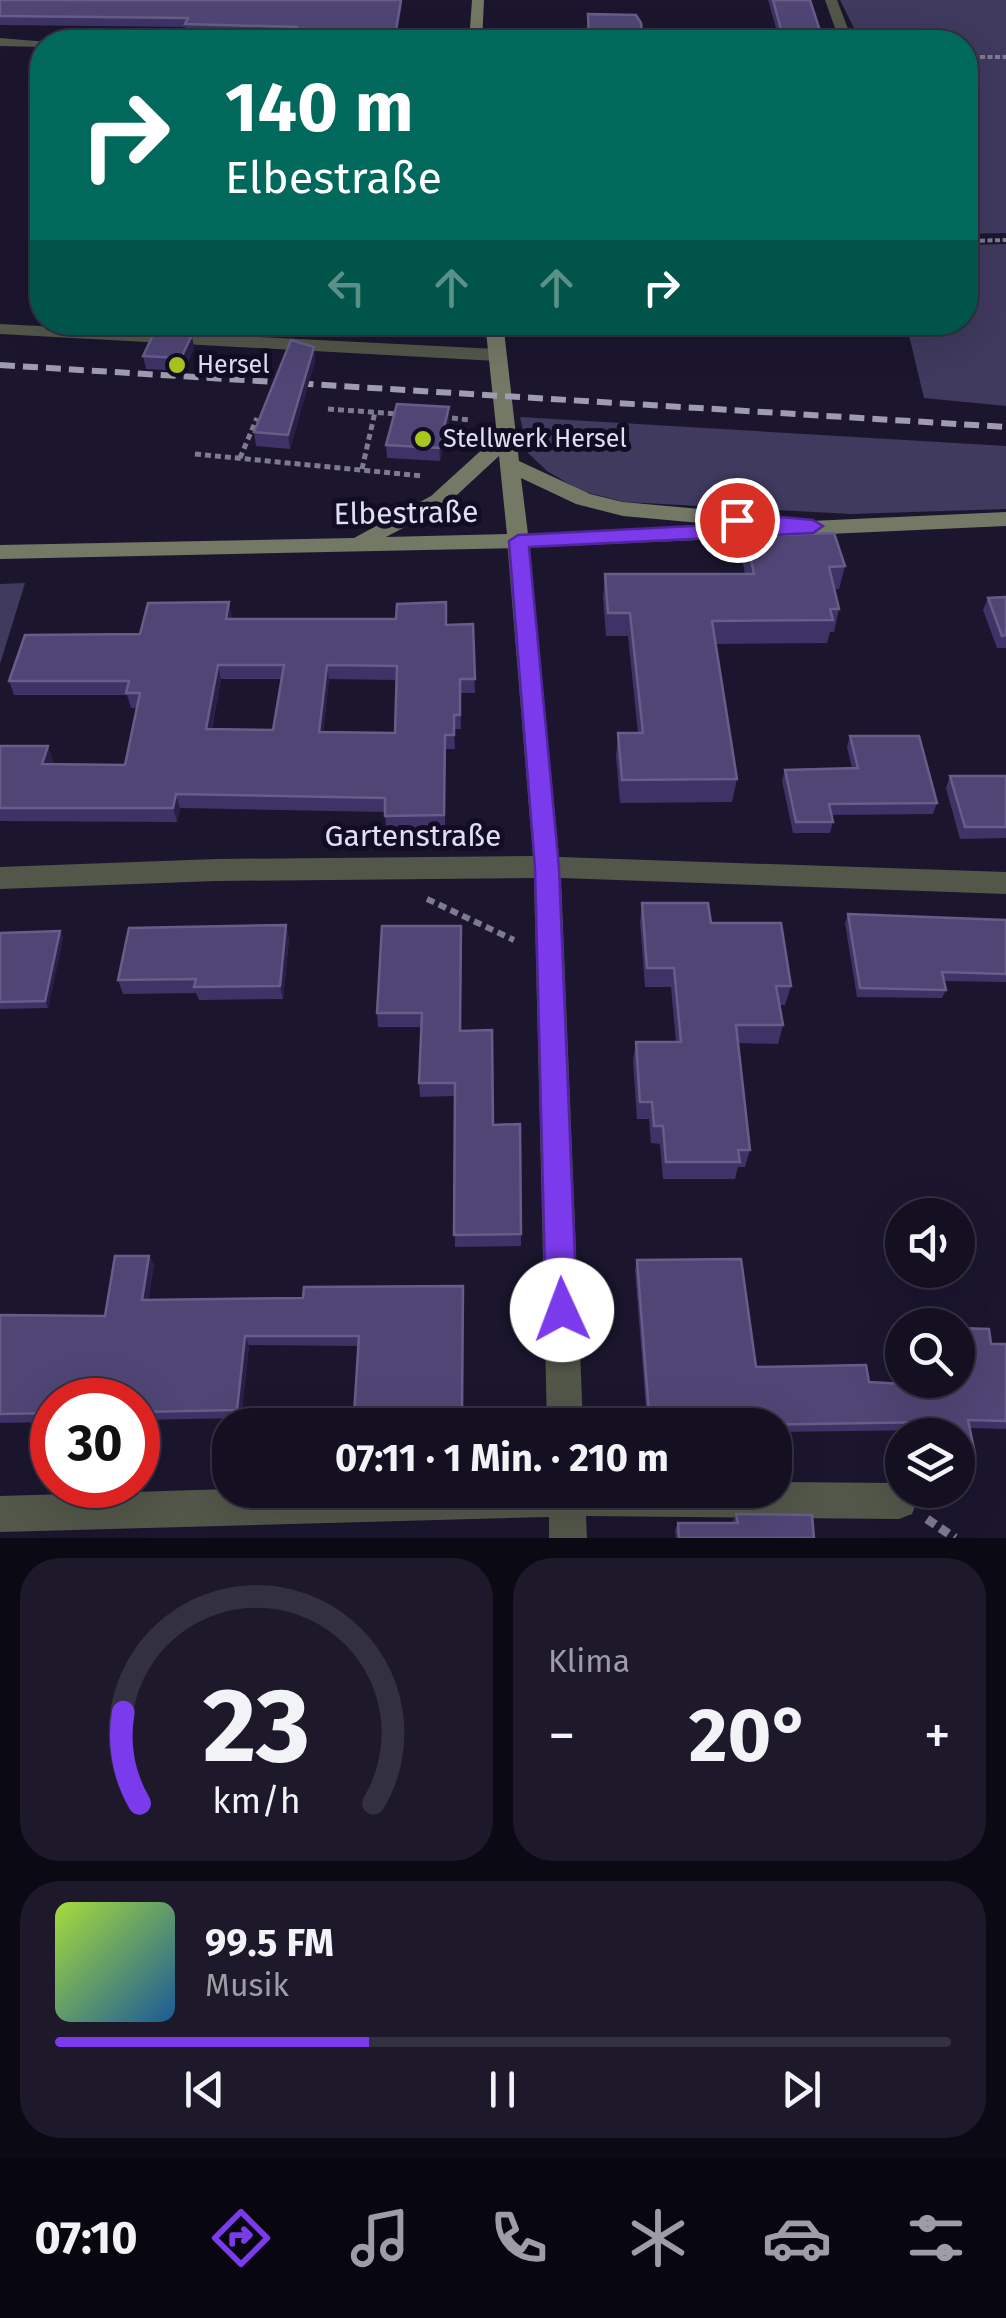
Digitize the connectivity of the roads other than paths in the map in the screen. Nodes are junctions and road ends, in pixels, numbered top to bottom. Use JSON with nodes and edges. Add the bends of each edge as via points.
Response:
{"nodes":[{"id":1,"x":478,"y":0,"type":"edge"},
{"id":2,"x":831,"y":0,"type":"edge"},
{"id":3,"x":477,"y":30,"type":"edge"},
{"id":4,"x":842,"y":30,"type":"edge"},
{"id":5,"x":0,"y":42,"type":"edge"},
{"id":6,"x":30,"y":43,"type":"edge"},
{"id":7,"x":0,"y":330,"type":"edge"},
{"id":8,"x":30,"y":331,"type":"edge"},
{"id":9,"x":103,"y":335,"type":"edge"},
{"id":10,"x":495,"y":335,"type":"edge"},
{"id":11,"x":496,"y":354,"type":"junction"},
{"id":12,"x":506,"y":452,"type":"junction"},
{"id":13,"x":1006,"y":520,"type":"edge"},
{"id":14,"x":813,"y":526,"type":"junction"},
{"id":15,"x":518,"y":541,"type":"junction"},
{"id":16,"x":357,"y":543,"type":"junction"},
{"id":17,"x":0,"y":552,"type":"edge"},
{"id":18,"x":547,"y":868,"type":"junction"},
{"id":19,"x":0,"y":878,"type":"edge"},
{"id":20,"x":1006,"y":883,"type":"edge"},
{"id":21,"x":564,"y":1408,"type":"edge"},
{"id":22,"x":792,"y":1499,"type":"edge"},
{"id":23,"x":885,"y":1501,"type":"edge"},
{"id":24,"x":212,"y":1507,"type":"edge"},
{"id":25,"x":568,"y":1508,"type":"edge"},
{"id":26,"x":0,"y":1514,"type":"edge"},
{"id":27,"x":568,"y":1538,"type":"edge"}],
"edges":[{"from":1,"to":3,"type":"main road"},
{"from":2,"to":4,"type":"street"},
{"from":5,"to":6,"type":"street"},
{"from":7,"to":8,"type":"street"},
{"from":9,"to":11,"type":"street"},
{"from":10,"to":11,"type":"main road"},
{"from":11,"to":12,"type":"main road"},
{"from":12,"to":14,"type":"main road","name":"Elbestraße","via":[[583,499],[624,509]]},
{"from":12,"to":15,"type":"main road"},
{"from":12,"to":16,"type":"main road","via":[[438,501]]},
{"from":13,"to":14,"type":"main road","name":"Elbestraße"},
{"from":14,"to":15,"type":"main road","name":"Elbestraße"},
{"from":15,"to":16,"type":"main road","name":"Elbestraße"},
{"from":15,"to":18,"type":"street"},
{"from":16,"to":17,"type":"main road","name":"Elbestraße"},
{"from":18,"to":19,"type":"street","name":"Gartenstraße"},
{"from":18,"to":20,"type":"street","name":"Gartenstraße"},
{"from":18,"to":21,"type":"street"},
{"from":22,"to":23,"type":"street"},
{"from":24,"to":26,"type":"street"},
{"from":25,"to":27,"type":"street"}]}
